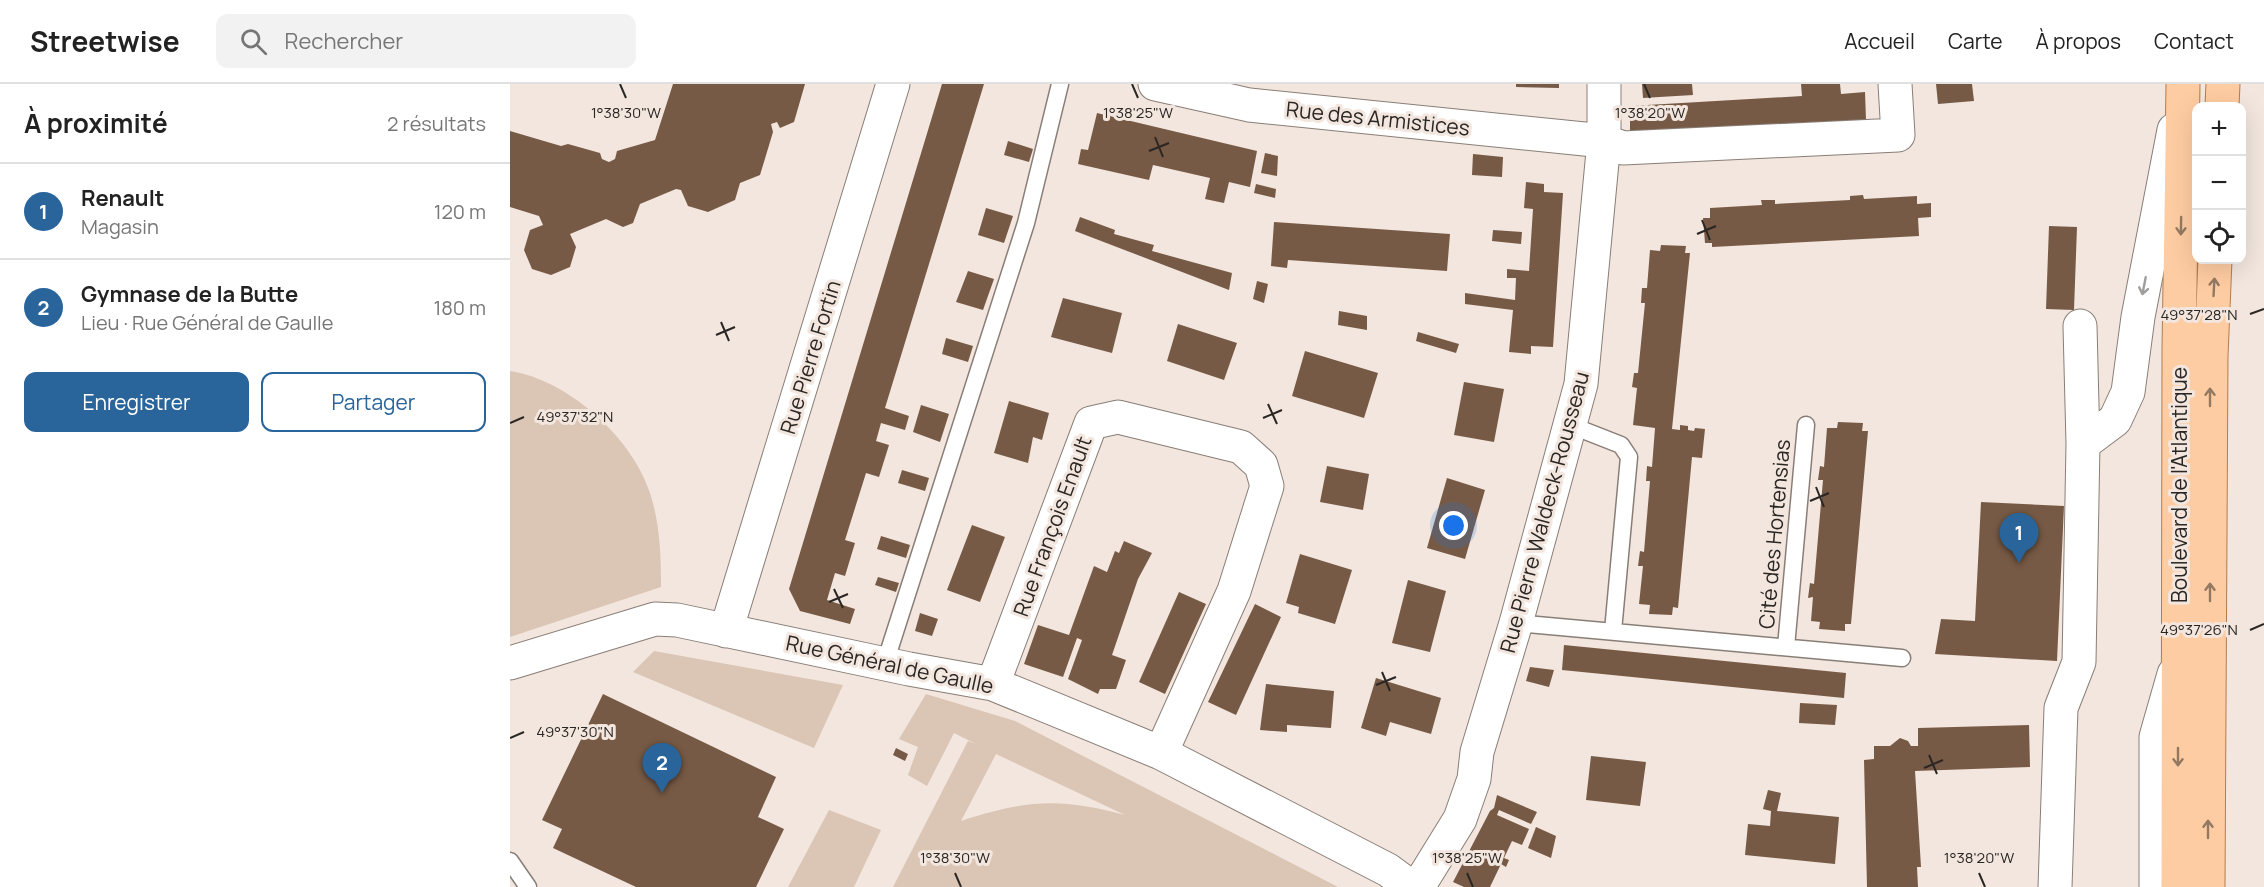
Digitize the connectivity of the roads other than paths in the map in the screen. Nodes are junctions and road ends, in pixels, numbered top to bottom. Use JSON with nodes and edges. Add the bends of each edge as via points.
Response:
{"nodes":[{"id":1,"x":893,"y":84,"type":"edge"},
{"id":2,"x":1060,"y":84,"type":"edge"},
{"id":3,"x":1155,"y":84,"type":"edge"},
{"id":4,"x":1604,"y":84,"type":"edge"},
{"id":5,"x":1895,"y":84,"type":"edge"},
{"id":6,"x":2183,"y":84,"type":"edge"},
{"id":7,"x":2223,"y":84,"type":"edge"},
{"id":8,"x":1251,"y":95,"type":"edge"},
{"id":9,"x":2222,"y":102,"type":"edge"},
{"id":10,"x":1604,"y":141,"type":"junction"},
{"id":11,"x":2215,"y":264,"type":"edge"},
{"id":12,"x":2080,"y":326,"type":"dead end"},
{"id":13,"x":1570,"y":425,"type":"junction"},
{"id":14,"x":1806,"y":425,"type":"dead end"},
{"id":15,"x":2083,"y":444,"type":"junction"},
{"id":16,"x":1516,"y":623,"type":"junction"},
{"id":17,"x":726,"y":631,"type":"junction"},
{"id":18,"x":1613,"y":631,"type":"junction"},
{"id":19,"x":1786,"y":647,"type":"junction"},
{"id":20,"x":1902,"y":658,"type":"dead end"},
{"id":21,"x":2178,"y":661,"type":"junction"},
{"id":22,"x":510,"y":663,"type":"edge"},
{"id":23,"x":885,"y":663,"type":"junction"},
{"id":24,"x":993,"y":684,"type":"junction"},
{"id":25,"x":1161,"y":753,"type":"junction"},
{"id":26,"x":510,"y":861,"type":"edge"},
{"id":27,"x":528,"y":887,"type":"edge"},
{"id":28,"x":1411,"y":887,"type":"edge"},
{"id":29,"x":1418,"y":887,"type":"edge"},
{"id":30,"x":2055,"y":887,"type":"edge"},
{"id":31,"x":2156,"y":887,"type":"edge"},
{"id":32,"x":2178,"y":887,"type":"edge"},
{"id":33,"x":2208,"y":887,"type":"edge"}],
"edges":[{"from":1,"to":17,"type":"street","name":"Rue Pierre Fortin"},
{"from":2,"to":23,"type":"lane","via":[[1026,223]]},
{"from":3,"to":8,"type":"street","name":"Rue des Armistices"},
{"from":4,"to":10,"type":"street","name":"Rue Pierre Waldeck-Rousseau"},
{"from":5,"to":10,"type":"street","name":"Rue des Armistices","via":[[1898,135],[1623,148]]},
{"from":6,"to":15,"type":"street","one_way":true,"via":[[2138,318],[2128,392],[2115,420]]},
{"from":6,"to":21,"type":"main road","name":"Boulevard de l'Atlantique","one_way":true},
{"from":7,"to":9,"type":"main road"},
{"from":8,"to":10,"type":"street","name":"Rue des Armistices"},
{"from":10,"to":13,"type":"street","name":"Rue Pierre Waldeck-Rousseau","via":[[1581,384]]},
{"from":33,"to":11,"type":"main road","name":"Boulevard de l'Atlantique","one_way":true},
{"from":12,"to":15,"type":"street"},
{"from":13,"to":16,"type":"street","name":"Rue Pierre Waldeck-Rousseau"},
{"from":13,"to":18,"type":"lane","via":[[1621,445],[1629,457]]},
{"from":14,"to":19,"type":"lane","name":"Cité des Hortensias"},
{"from":15,"to":30,"type":"street","via":[[2079,662],[2061,708]]},
{"from":16,"to":18,"type":"lane","name":"Cité des Hortensias"},
{"from":16,"to":29,"type":"street","name":"Rue Pierre Waldeck-Rousseau","via":[[1460,819]]},
{"from":17,"to":22,"type":"street","name":"Rue Général de Gaulle","via":[[655,619]]},
{"from":17,"to":23,"type":"street","name":"Rue Général de Gaulle"},
{"from":18,"to":19,"type":"lane","name":"Cité des Hortensias"},
{"from":19,"to":20,"type":"lane","name":"Cité des Hortensias"},
{"from":21,"to":31,"type":"street","via":[[2156,737]]},
{"from":21,"to":32,"type":"main road","name":"Boulevard de l'Atlantique","one_way":true},
{"from":23,"to":24,"type":"street","name":"Rue Général de Gaulle"},
{"from":24,"to":25,"type":"street","name":"Rue Général de Gaulle"},
{"from":24,"to":25,"type":"street","name":"Rue François Enault","via":[[1090,423],[1118,417],[1241,447],[1261,465],[1267,486],[1234,591]]},
{"from":25,"to":28,"type":"street","name":"Rue Général de Gaulle","via":[[1388,870]]},
{"from":26,"to":27,"type":"lane"}]}
